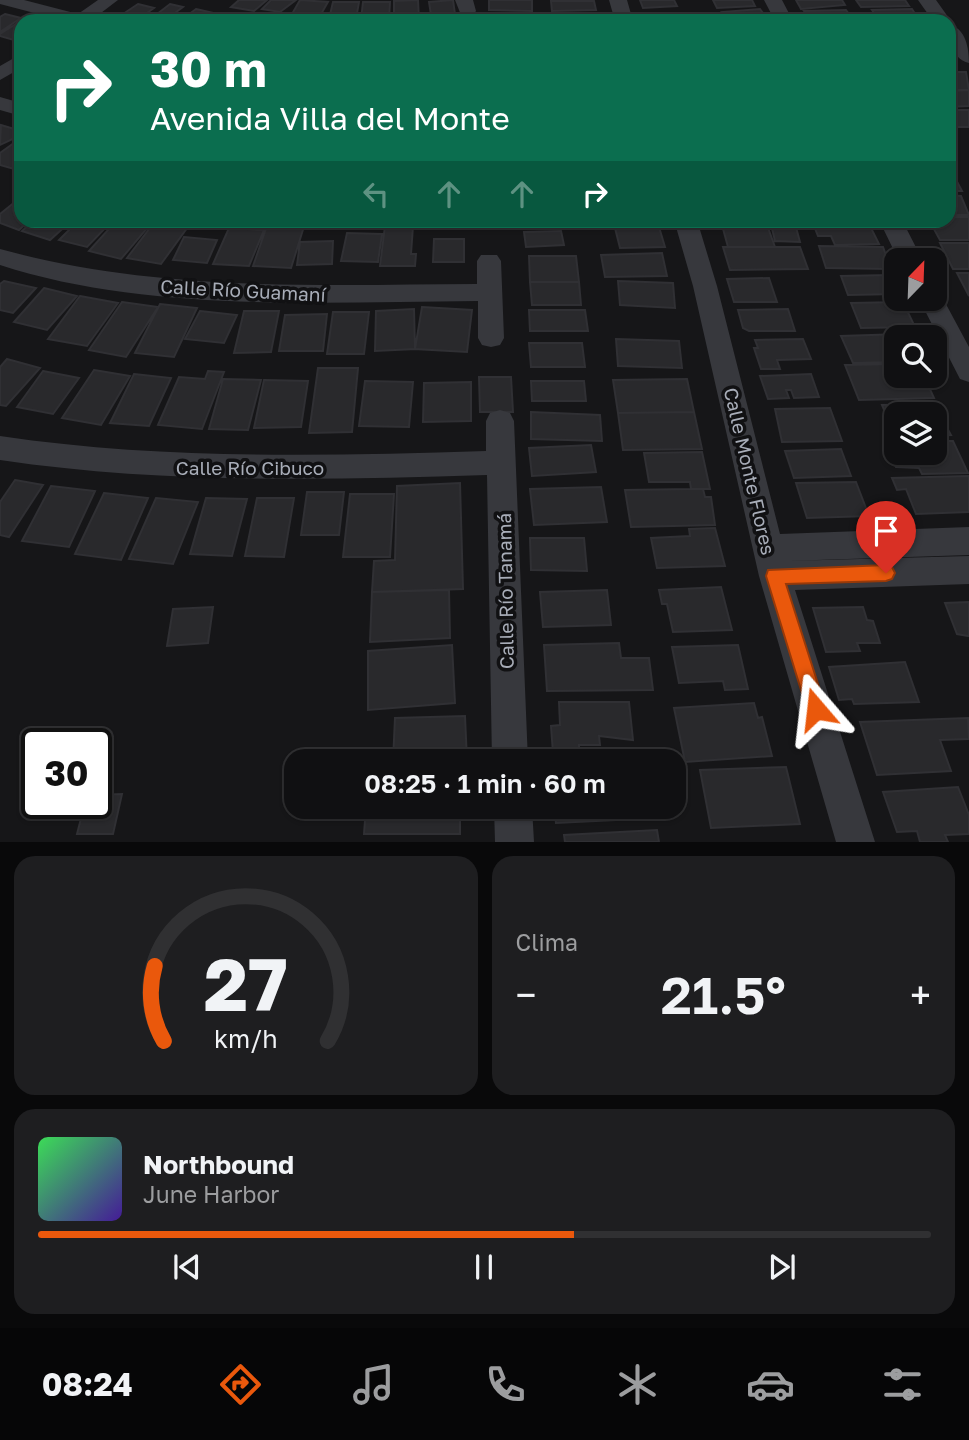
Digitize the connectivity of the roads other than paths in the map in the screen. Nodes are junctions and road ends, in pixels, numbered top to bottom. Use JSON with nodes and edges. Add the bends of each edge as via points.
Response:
{"nodes":[{"id":1,"x":4,"y":0,"type":"edge"},
{"id":2,"x":109,"y":0,"type":"edge"},
{"id":3,"x":56,"y":14,"type":"edge"},
{"id":4,"x":91,"y":14,"type":"edge"},
{"id":5,"x":956,"y":40,"type":"edge"},
{"id":6,"x":969,"y":57,"type":"edge"},
{"id":7,"x":687,"y":228,"type":"edge"},
{"id":8,"x":894,"y":228,"type":"edge"},
{"id":9,"x":904,"y":248,"type":"edge"},
{"id":10,"x":0,"y":257,"type":"edge"},
{"id":11,"x":489,"y":261,"type":"dead end"},
{"id":12,"x":488,"y":292,"type":"junction"},
{"id":13,"x":938,"y":312,"type":"edge"},
{"id":14,"x":491,"y":338,"type":"dead end"},
{"id":15,"x":969,"y":372,"type":"edge"},
{"id":16,"x":500,"y":421,"type":"dead end"},
{"id":17,"x":0,"y":448,"type":"edge"},
{"id":18,"x":502,"y":463,"type":"junction"},
{"id":19,"x":969,"y":541,"type":"edge"},
{"id":20,"x":771,"y":562,"type":"junction"},
{"id":21,"x":969,"y":570,"type":"edge"},
{"id":22,"x":510,"y":749,"type":"edge"},
{"id":23,"x":514,"y":819,"type":"edge"},
{"id":24,"x":515,"y":842,"type":"edge"},
{"id":25,"x":856,"y":842,"type":"edge"}],
"edges":[{"from":1,"to":3,"type":"street"},
{"from":2,"to":4,"type":"street"},
{"from":5,"to":6,"type":"street"},
{"from":7,"to":20,"type":"street","name":"Calle Monte Flores"},
{"from":8,"to":9,"type":"street"},
{"from":10,"to":12,"type":"street","name":"Calle Río Guamaní","via":[[60,274],[264,294]]},
{"from":11,"to":12,"type":"street"},
{"from":12,"to":14,"type":"street"},
{"from":13,"to":15,"type":"street"},
{"from":16,"to":18,"type":"street","name":"Calle Río Tanamá"},
{"from":17,"to":18,"type":"street","name":"Calle Río Cibuco","via":[[169,468]]},
{"from":18,"to":22,"type":"street","name":"Calle Río Tanamá"},
{"from":19,"to":20,"type":"street"},
{"from":20,"to":21,"type":"street"},
{"from":20,"to":25,"type":"street","name":"Calle Monte Flores"},
{"from":23,"to":24,"type":"street"}]}
